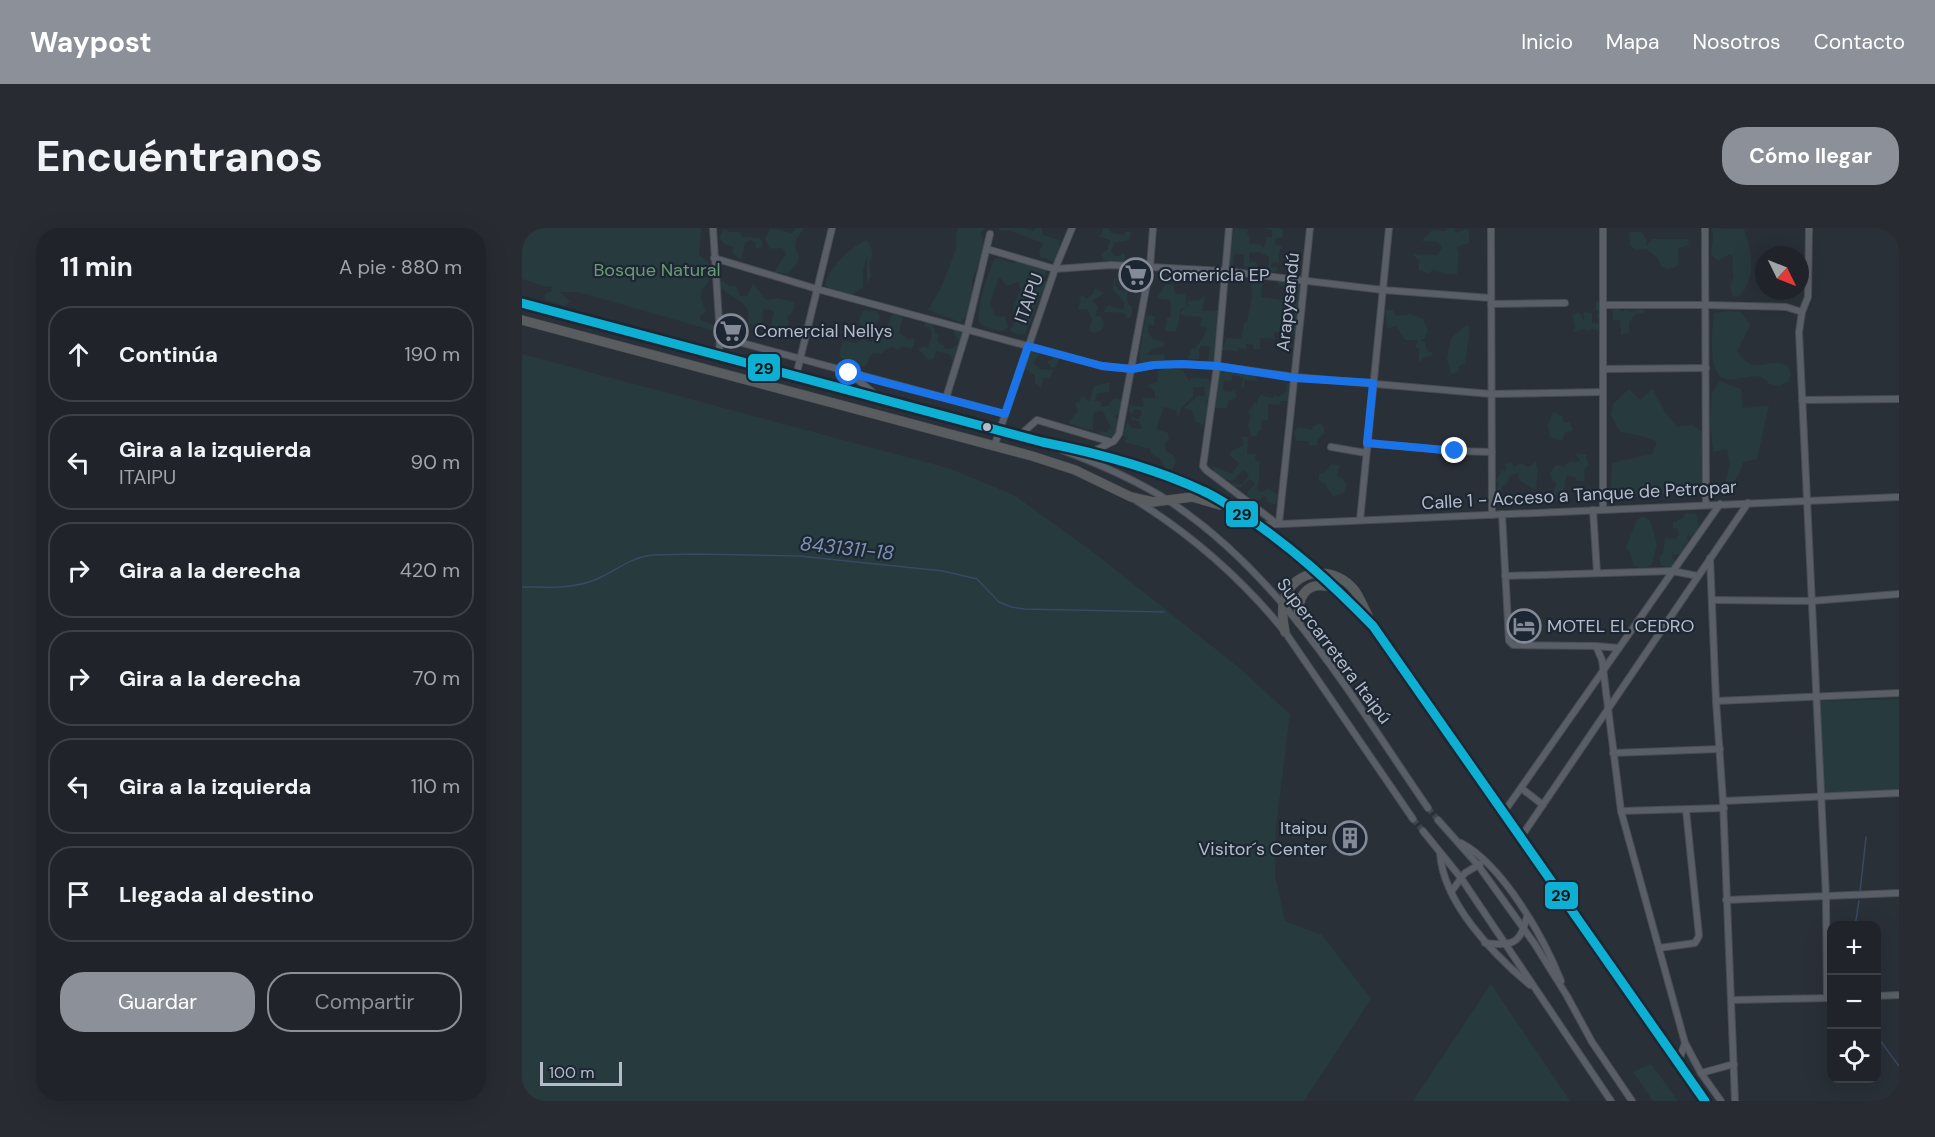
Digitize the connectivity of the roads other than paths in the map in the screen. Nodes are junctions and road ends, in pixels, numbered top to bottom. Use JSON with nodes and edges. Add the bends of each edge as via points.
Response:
{"nodes":[{"id":1,"x":713,"y":228,"type":"edge"},
{"id":2,"x":832,"y":228,"type":"edge"},
{"id":3,"x":1072,"y":228,"type":"edge"},
{"id":4,"x":1153,"y":228,"type":"edge"},
{"id":5,"x":1229,"y":228,"type":"edge"},
{"id":6,"x":1310,"y":228,"type":"edge"},
{"id":7,"x":1389,"y":228,"type":"edge"},
{"id":8,"x":1491,"y":228,"type":"edge"},
{"id":9,"x":1603,"y":228,"type":"edge"},
{"id":10,"x":1706,"y":228,"type":"edge"},
{"id":11,"x":1809,"y":228,"type":"edge"},
{"id":12,"x":990,"y":234,"type":"dead end"},
{"id":13,"x":987,"y":249,"type":"junction"},
{"id":14,"x":714,"y":258,"type":"junction"},
{"id":15,"x":1150,"y":267,"type":"junction"},
{"id":16,"x":1055,"y":269,"type":"junction"},
{"id":17,"x":1225,"y":271,"type":"junction"},
{"id":18,"x":1305,"y":281,"type":"junction"},
{"id":19,"x":817,"y":289,"type":"junction"},
{"id":20,"x":1383,"y":290,"type":"junction"},
{"id":21,"x":1491,"y":301,"type":"junction"},
{"id":22,"x":522,"y":303,"type":"edge"},
{"id":23,"x":1565,"y":303,"type":"dead end"},
{"id":24,"x":1705,"y":305,"type":"junction"},
{"id":25,"x":1604,"y":306,"type":"junction"},
{"id":26,"x":1802,"y":312,"type":"junction"},
{"id":27,"x":522,"y":320,"type":"edge"},
{"id":28,"x":967,"y":330,"type":"junction"},
{"id":29,"x":720,"y":336,"type":"junction"},
{"id":30,"x":1028,"y":346,"type":"junction"},
{"id":31,"x":718,"y":355,"type":"junction"},
{"id":32,"x":800,"y":359,"type":"junction"},
{"id":33,"x":1217,"y":366,"type":"junction"},
{"id":34,"x":1706,"y":368,"type":"junction"},
{"id":35,"x":1132,"y":369,"type":"junction"},
{"id":36,"x":1604,"y":369,"type":"junction"},
{"id":37,"x":849,"y":373,"type":"junction"},
{"id":38,"x":796,"y":376,"type":"junction"},
{"id":39,"x":1295,"y":378,"type":"junction"},
{"id":40,"x":1373,"y":383,"type":"junction"},
{"id":41,"x":1603,"y":392,"type":"junction"},
{"id":42,"x":1491,"y":394,"type":"junction"},
{"id":43,"x":946,"y":398,"type":"junction"},
{"id":44,"x":880,"y":399,"type":"junction"},
{"id":45,"x":1899,"y":399,"type":"edge"},
{"id":46,"x":1802,"y":400,"type":"junction"},
{"id":47,"x":1005,"y":414,"type":"junction"},
{"id":48,"x":1000,"y":431,"type":"junction"},
{"id":49,"x":1019,"y":436,"type":"junction"},
{"id":50,"x":1042,"y":442,"type":"junction"},
{"id":51,"x":1111,"y":442,"type":"junction"},
{"id":52,"x":1367,"y":443,"type":"junction"},
{"id":53,"x":994,"y":447,"type":"junction"},
{"id":54,"x":1331,"y":447,"type":"dead end"},
{"id":55,"x":1092,"y":452,"type":"junction"},
{"id":56,"x":1491,"y":452,"type":"junction"},
{"id":57,"x":1366,"y":453,"type":"junction"},
{"id":58,"x":1131,"y":497,"type":"junction"},
{"id":59,"x":1899,"y":497,"type":"edge"},
{"id":60,"x":1167,"y":500,"type":"junction"},
{"id":61,"x":1807,"y":501,"type":"junction"},
{"id":62,"x":1749,"y":503,"type":"junction"},
{"id":63,"x":1720,"y":504,"type":"junction"},
{"id":64,"x":1706,"y":505,"type":"junction"},
{"id":65,"x":1603,"y":509,"type":"junction"},
{"id":66,"x":1593,"y":510,"type":"junction"},
{"id":67,"x":1502,"y":514,"type":"junction"},
{"id":68,"x":1244,"y":515,"type":"junction"},
{"id":69,"x":1492,"y":515,"type":"junction"},
{"id":70,"x":1360,"y":520,"type":"junction"},
{"id":71,"x":1278,"y":523,"type":"junction"},
{"id":72,"x":1260,"y":525,"type":"junction"},
{"id":73,"x":1710,"y":558,"type":"junction"},
{"id":74,"x":1672,"y":571,"type":"junction"},
{"id":75,"x":1319,"y":572,"type":"junction"},
{"id":76,"x":1597,"y":573,"type":"junction"},
{"id":77,"x":1505,"y":576,"type":"junction"},
{"id":78,"x":1698,"y":576,"type":"junction"},
{"id":79,"x":1336,"y":588,"type":"junction"},
{"id":80,"x":1899,"y":594,"type":"edge"},
{"id":81,"x":1712,"y":600,"type":"junction"},
{"id":82,"x":1811,"y":601,"type":"junction"},
{"id":83,"x":1283,"y":603,"type":"junction"},
{"id":84,"x":1299,"y":622,"type":"junction"},
{"id":85,"x":1373,"y":626,"type":"junction"},
{"id":86,"x":1285,"y":632,"type":"junction"},
{"id":87,"x":1596,"y":646,"type":"junction"},
{"id":88,"x":1619,"y":648,"type":"junction"},
{"id":89,"x":1602,"y":672,"type":"junction"},
{"id":90,"x":1899,"y":693,"type":"edge"},
{"id":91,"x":1815,"y":695,"type":"junction"},
{"id":92,"x":1716,"y":702,"type":"junction"},
{"id":93,"x":1609,"y":707,"type":"junction"},
{"id":94,"x":1720,"y":749,"type":"junction"},
{"id":95,"x":1613,"y":753,"type":"junction"},
{"id":96,"x":1521,"y":788,"type":"junction"},
{"id":97,"x":1899,"y":793,"type":"edge"},
{"id":98,"x":1820,"y":796,"type":"junction"},
{"id":99,"x":1724,"y":804,"type":"junction"},
{"id":100,"x":1543,"y":805,"type":"junction"},
{"id":101,"x":1428,"y":808,"type":"tunnel mouth"},
{"id":102,"x":1686,"y":810,"type":"junction"},
{"id":103,"x":1621,"y":811,"type":"junction"},
{"id":104,"x":1504,"y":812,"type":"junction"},
{"id":105,"x":1413,"y":819,"type":"tunnel mouth"},
{"id":106,"x":1437,"y":820,"type":"tunnel mouth"},
{"id":107,"x":1423,"y":831,"type":"tunnel mouth"},
{"id":108,"x":1521,"y":837,"type":"junction"},
{"id":109,"x":1456,"y":840,"type":"junction"},
{"id":110,"x":1440,"y":853,"type":"junction"},
{"id":111,"x":1486,"y":862,"type":"junction"},
{"id":112,"x":1478,"y":865,"type":"junction"},
{"id":113,"x":1461,"y":878,"type":"junction"},
{"id":114,"x":1451,"y":892,"type":"junction"},
{"id":115,"x":1899,"y":893,"type":"edge"},
{"id":116,"x":1826,"y":897,"type":"junction"},
{"id":117,"x":1726,"y":900,"type":"junction"},
{"id":118,"x":1527,"y":916,"type":"junction"},
{"id":119,"x":1524,"y":930,"type":"junction"},
{"id":120,"x":1484,"y":943,"type":"junction"},
{"id":121,"x":1507,"y":945,"type":"junction"},
{"id":122,"x":1659,"y":948,"type":"junction"},
{"id":123,"x":1828,"y":975,"type":"edge"},
{"id":124,"x":1537,"y":992,"type":"junction"},
{"id":125,"x":1567,"y":996,"type":"junction"},
{"id":126,"x":1881,"y":996,"type":"edge"},
{"id":127,"x":1899,"y":996,"type":"edge"},
{"id":128,"x":1827,"y":998,"type":"edge"},
{"id":129,"x":1731,"y":1000,"type":"junction"},
{"id":130,"x":1685,"y":1043,"type":"junction"},
{"id":131,"x":1678,"y":1063,"type":"junction"},
{"id":132,"x":1734,"y":1064,"type":"junction"},
{"id":133,"x":1701,"y":1073,"type":"junction"},
{"id":134,"x":1611,"y":1101,"type":"edge"},
{"id":135,"x":1632,"y":1101,"type":"edge"},
{"id":136,"x":1705,"y":1101,"type":"edge"},
{"id":137,"x":1721,"y":1101,"type":"edge"},
{"id":138,"x":1734,"y":1101,"type":"edge"}],
"edges":[{"from":1,"to":14,"type":"street"},
{"from":2,"to":19,"type":"street"},
{"from":3,"to":16,"type":"street","name":"ITAIPU"},
{"from":4,"to":15,"type":"street"},
{"from":5,"to":17,"type":"street"},
{"from":6,"to":18,"type":"street","name":"Arapysandú"},
{"from":7,"to":20,"type":"street"},
{"from":8,"to":21,"type":"street"},
{"from":9,"to":25,"type":"street"},
{"from":10,"to":24,"type":"street"},
{"from":11,"to":26,"type":"street","via":[[1808,297]]},
{"from":12,"to":13,"type":"street"},
{"from":13,"to":16,"type":"street"},
{"from":13,"to":28,"type":"street"},
{"from":14,"to":19,"type":"street"},
{"from":14,"to":29,"type":"street"},
{"from":15,"to":16,"type":"street"},
{"from":15,"to":17,"type":"street"},
{"from":15,"to":35,"type":"street"},
{"from":16,"to":30,"type":"street","name":"ITAIPU"},
{"from":17,"to":18,"type":"street"},
{"from":17,"to":33,"type":"street"},
{"from":18,"to":20,"type":"street"},
{"from":18,"to":39,"type":"street","name":"Arapysandú"},
{"from":19,"to":28,"type":"street"},
{"from":19,"to":32,"type":"street"},
{"from":20,"to":21,"type":"street"},
{"from":20,"to":40,"type":"street"},
{"from":21,"to":23,"type":"street"},
{"from":21,"to":42,"type":"street"},
{"from":22,"to":31,"type":"highway"},
{"from":24,"to":25,"type":"street"},
{"from":24,"to":26,"type":"street"},
{"from":24,"to":34,"type":"street"},
{"from":25,"to":36,"type":"street"},
{"from":26,"to":46,"type":"street"},
{"from":27,"to":53,"type":"highway"},
{"from":28,"to":30,"type":"street"},
{"from":28,"to":43,"type":"street"},
{"from":29,"to":31,"type":"street"},
{"from":29,"to":32,"type":"street"},
{"from":30,"to":35,"type":"street","via":[[1102,366]]},
{"from":30,"to":47,"type":"street","name":"ITAIPU"},
{"from":31,"to":38,"type":"highway"},
{"from":32,"to":37,"type":"street"},
{"from":32,"to":38,"type":"street"},
{"from":33,"to":35,"type":"street","via":[[1174,364]]},
{"from":33,"to":39,"type":"street"},
{"from":33,"to":71,"type":"street","via":[[1204,467]]},
{"from":34,"to":36,"type":"street"},
{"from":34,"to":64,"type":"street"},
{"from":35,"to":51,"type":"street","via":[[1119,434]]},
{"from":36,"to":41,"type":"street"},
{"from":37,"to":43,"type":"street"},
{"from":37,"to":44,"type":"street"},
{"from":38,"to":44,"type":"highway"},
{"from":39,"to":40,"type":"street"},
{"from":39,"to":71,"type":"street","name":"Arapysandú"},
{"from":40,"to":42,"type":"street"},
{"from":40,"to":52,"type":"street"},
{"from":41,"to":42,"type":"street"},
{"from":41,"to":65,"type":"street"},
{"from":42,"to":56,"type":"street"},
{"from":43,"to":47,"type":"street"},
{"from":44,"to":48,"type":"highway"},
{"from":45,"to":46,"type":"street"},
{"from":46,"to":61,"type":"street"},
{"from":47,"to":48,"type":"street","name":"ITAIPU"},
{"from":48,"to":49,"type":"highway"},
{"from":48,"to":53,"type":"street","name":"ITAIPU"},
{"from":49,"to":50,"type":"highway"},
{"from":49,"to":51,"type":"street","via":[[1037,420],[1044,420]]},
{"from":50,"to":55,"type":"highway"},
{"from":50,"to":60,"type":"street","name":"Supercarretera Itaipú","via":[[1124,476]]},
{"from":51,"to":55,"type":"street"},
{"from":52,"to":56,"type":"street"},
{"from":52,"to":57,"type":"street"},
{"from":53,"to":58,"type":"highway","via":[[1075,470]]},
{"from":54,"to":57,"type":"street"},
{"from":55,"to":68,"type":"highway","via":[[1180,481]]},
{"from":56,"to":69,"type":"street"},
{"from":57,"to":70,"type":"street"},
{"from":58,"to":60,"type":"highway","via":[[1154,502]]},
{"from":58,"to":86,"type":"street","name":"Supercarretera Itaipú","via":[[1209,553]]},
{"from":59,"to":61,"type":"street","name":"Calle 1 - Acceso a Tanque de Petropar"},
{"from":60,"to":68,"type":"highway","via":[[1204,500]]},
{"from":60,"to":83,"type":"street","name":"Supercarretera Itaipú","via":[[1241,559]]},
{"from":61,"to":62,"type":"street","name":"Calle 1 - Acceso a Tanque de Petropar"},
{"from":61,"to":82,"type":"street"},
{"from":62,"to":63,"type":"street","name":"Calle 1 - Acceso a Tanque de Petropar"},
{"from":62,"to":73,"type":"street"},
{"from":63,"to":64,"type":"street","name":"Calle 1 - Acceso a Tanque de Petropar"},
{"from":63,"to":74,"type":"street"},
{"from":64,"to":65,"type":"street","name":"Calle 1 - Acceso a Tanque de Petropar"},
{"from":65,"to":66,"type":"street","name":"Calle 1 - Acceso a Tanque de Petropar"},
{"from":66,"to":67,"type":"street","name":"Calle 1 - Acceso a Tanque de Petropar"},
{"from":66,"to":76,"type":"street"},
{"from":67,"to":69,"type":"street","name":"Calle 1 - Acceso a Tanque de Petropar"},
{"from":67,"to":77,"type":"street"},
{"from":68,"to":72,"type":"highway"},
{"from":69,"to":70,"type":"street","name":"Calle 1 - Acceso a Tanque de Petropar"},
{"from":70,"to":71,"type":"street","name":"Calle 1 - Acceso a Tanque de Petropar"},
{"from":71,"to":72,"type":"street","name":"Calle 1 - Acceso a Tanque de Petropar"},
{"from":72,"to":75,"type":"highway"},
{"from":73,"to":78,"type":"street"},
{"from":73,"to":81,"type":"street"},
{"from":74,"to":76,"type":"street"},
{"from":74,"to":78,"type":"street"},
{"from":74,"to":88,"type":"street"},
{"from":75,"to":79,"type":"highway"},
{"from":75,"to":83,"type":"highway","via":[[1294,583]]},
{"from":75,"to":85,"type":"highway","via":[[1333,574],[1354,590]]},
{"from":76,"to":77,"type":"street"},
{"from":77,"to":87,"type":"street","via":[[1509,641],[1513,645]]},
{"from":78,"to":93,"type":"street"},
{"from":79,"to":84,"type":"highway","via":[[1316,586],[1305,591],[1299,602]]},
{"from":79,"to":85,"type":"highway"},
{"from":80,"to":82,"type":"street"},
{"from":81,"to":82,"type":"street"},
{"from":81,"to":92,"type":"street"},
{"from":82,"to":91,"type":"street"},
{"from":83,"to":84,"type":"street","name":"Supercarretera Itaipú"},
{"from":83,"to":86,"type":"highway"},
{"from":84,"to":101,"type":"street","name":"Supercarretera Itaipú"},
{"from":85,"to":104,"type":"highway"},
{"from":86,"to":105,"type":"street","name":"Supercarretera Itaipú"},
{"from":87,"to":88,"type":"street"},
{"from":87,"to":89,"type":"street"},
{"from":88,"to":89,"type":"street"},
{"from":89,"to":93,"type":"street"},
{"from":89,"to":96,"type":"street"},
{"from":90,"to":91,"type":"street"},
{"from":91,"to":92,"type":"street"},
{"from":91,"to":98,"type":"street"},
{"from":92,"to":94,"type":"street"},
{"from":93,"to":95,"type":"street"},
{"from":93,"to":100,"type":"street"},
{"from":94,"to":95,"type":"street"},
{"from":94,"to":99,"type":"street"},
{"from":95,"to":103,"type":"street"},
{"from":96,"to":100,"type":"street"},
{"from":96,"to":104,"type":"street"},
{"from":97,"to":98,"type":"street"},
{"from":98,"to":99,"type":"street"},
{"from":98,"to":116,"type":"street"},
{"from":99,"to":102,"type":"street"},
{"from":99,"to":117,"type":"street"},
{"from":100,"to":108,"type":"street"},
{"from":102,"to":103,"type":"street"},
{"from":102,"to":122,"type":"street","via":[[1699,936],[1695,943]]},
{"from":103,"to":122,"type":"street"},
{"from":104,"to":108,"type":"highway"},
{"from":106,"to":109,"type":"street"},
{"from":107,"to":110,"type":"street"},
{"from":108,"to":131,"type":"highway"},
{"from":109,"to":111,"type":"street"},
{"from":109,"to":112,"type":"street"},
{"from":110,"to":113,"type":"street"},
{"from":110,"to":114,"type":"street"},
{"from":111,"to":112,"type":"street"},
{"from":111,"to":118,"type":"street"},
{"from":112,"to":113,"type":"street"},
{"from":112,"to":119,"type":"street"},
{"from":113,"to":114,"type":"street"},
{"from":113,"to":121,"type":"street"},
{"from":114,"to":120,"type":"street"},
{"from":115,"to":116,"type":"street"},
{"from":116,"to":117,"type":"street"},
{"from":116,"to":123,"type":"street"},
{"from":117,"to":129,"type":"street"},
{"from":118,"to":119,"type":"street"},
{"from":118,"to":125,"type":"street","via":[[1552,958]]},
{"from":119,"to":121,"type":"street"},
{"from":119,"to":125,"type":"street"},
{"from":120,"to":121,"type":"street"},
{"from":120,"to":124,"type":"street"},
{"from":121,"to":124,"type":"street"},
{"from":122,"to":130,"type":"street"},
{"from":124,"to":134,"type":"street"},
{"from":125,"to":135,"type":"street"},
{"from":126,"to":127,"type":"street"},
{"from":128,"to":129,"type":"street"},
{"from":129,"to":132,"type":"street"},
{"from":130,"to":131,"type":"street"},
{"from":130,"to":133,"type":"street"},
{"from":131,"to":136,"type":"highway"},
{"from":132,"to":133,"type":"street"},
{"from":132,"to":138,"type":"street"},
{"from":133,"to":137,"type":"street"}]}
